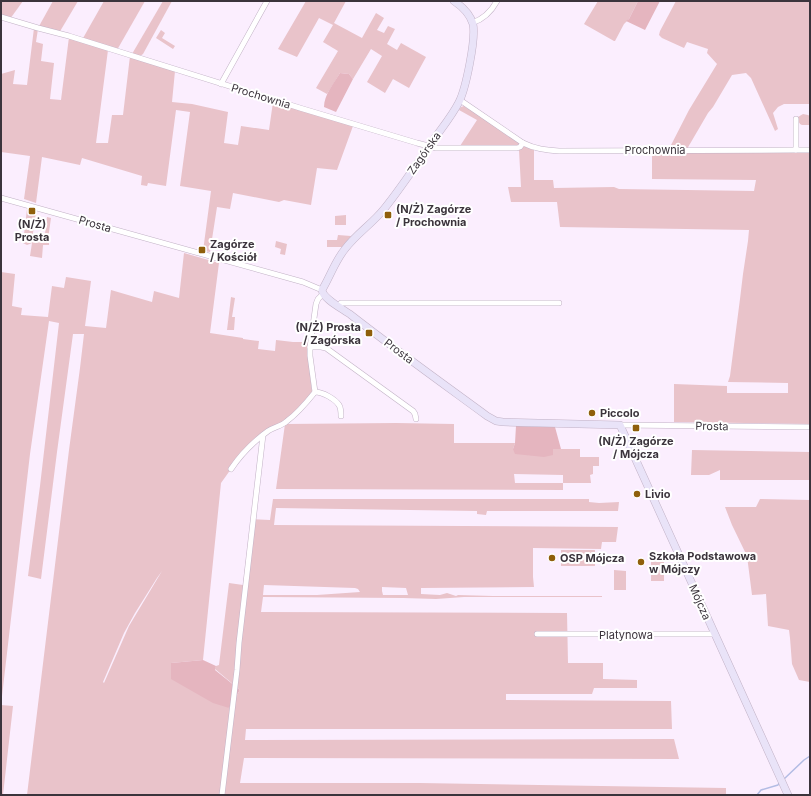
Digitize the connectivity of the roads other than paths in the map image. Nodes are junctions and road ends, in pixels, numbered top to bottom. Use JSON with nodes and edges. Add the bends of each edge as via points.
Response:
{"nodes":[{"id":1,"x":267,"y":1,"type":"edge"},
{"id":2,"x":454,"y":1,"type":"edge"},
{"id":3,"x":497,"y":1,"type":"edge"},
{"id":4,"x":1,"y":17,"type":"edge"},
{"id":5,"x":472,"y":23,"type":"junction"},
{"id":6,"x":221,"y":84,"type":"junction"},
{"id":7,"x":460,"y":100,"type":"junction"},
{"id":8,"x":796,"y":119,"type":"dead end"},
{"id":9,"x":523,"y":143,"type":"junction"},
{"id":10,"x":429,"y":146,"type":"junction"},
{"id":11,"x":796,"y":150,"type":"junction"},
{"id":12,"x":810,"y":150,"type":"edge"},
{"id":13,"x":1,"y":198,"type":"edge"},
{"id":14,"x":322,"y":292,"type":"junction"},
{"id":15,"x":559,"y":303,"type":"dead end"},
{"id":16,"x":338,"y":306,"type":"junction"},
{"id":17,"x":310,"y":346,"type":"junction"},
{"id":18,"x":315,"y":392,"type":"junction"},
{"id":19,"x":341,"y":416,"type":"dead end"},
{"id":20,"x":416,"y":419,"type":"dead end"},
{"id":21,"x":620,"y":425,"type":"junction"},
{"id":22,"x":810,"y":427,"type":"edge"},
{"id":23,"x":263,"y":435,"type":"junction"},
{"id":24,"x":230,"y":469,"type":"dead end"},
{"id":25,"x":537,"y":634,"type":"dead end"},
{"id":26,"x":715,"y":634,"type":"junction"},
{"id":27,"x":222,"y":795,"type":"edge"},
{"id":28,"x":788,"y":795,"type":"edge"}],
"edges":[{"from":1,"to":6,"type":"street"},
{"from":2,"to":5,"type":"street","via":[[470,16]]},
{"from":3,"to":5,"type":"street","via":[[488,14]]},
{"from":4,"to":6,"type":"street","name":"Prochownia"},
{"from":5,"to":7,"type":"street","name":"Zagórska","via":[[473,42]]},
{"from":6,"to":10,"type":"street","name":"Prochownia"},
{"from":7,"to":9,"type":"street","name":"Prochownia"},
{"from":7,"to":10,"type":"street","name":"Zagórska"},
{"from":8,"to":11,"type":"street"},
{"from":9,"to":10,"type":"street","name":"Prochownia","via":[[517,148]]},
{"from":9,"to":11,"type":"street","name":"Prochownia","via":[[537,149],[550,150]]},
{"from":10,"to":14,"type":"street","name":"Zagórska","via":[[384,210],[345,249]]},
{"from":11,"to":12,"type":"street","name":"Prochownia"},
{"from":13,"to":14,"type":"street","name":"Prosta","via":[[303,282]]},
{"from":14,"to":16,"type":"street","name":"Prosta"},
{"from":14,"to":17,"type":"street","via":[[316,304]]},
{"from":15,"to":16,"type":"street","via":[[342,303]]},
{"from":16,"to":21,"type":"street","name":"Prosta","via":[[496,421],[521,424]]},
{"from":17,"to":18,"type":"street"},
{"from":17,"to":20,"type":"street","via":[[326,348],[413,411]]},
{"from":18,"to":19,"type":"street","via":[[325,394],[339,404]]},
{"from":18,"to":23,"type":"street","via":[[286,423]]},
{"from":21,"to":22,"type":"street","name":"Prosta"},
{"from":21,"to":26,"type":"street","name":"Mójcza"},
{"from":23,"to":24,"type":"street"},
{"from":23,"to":27,"type":"street"},
{"from":25,"to":26,"type":"street","name":"Platynowa"},
{"from":26,"to":28,"type":"street","name":"Mójcza"}]}
